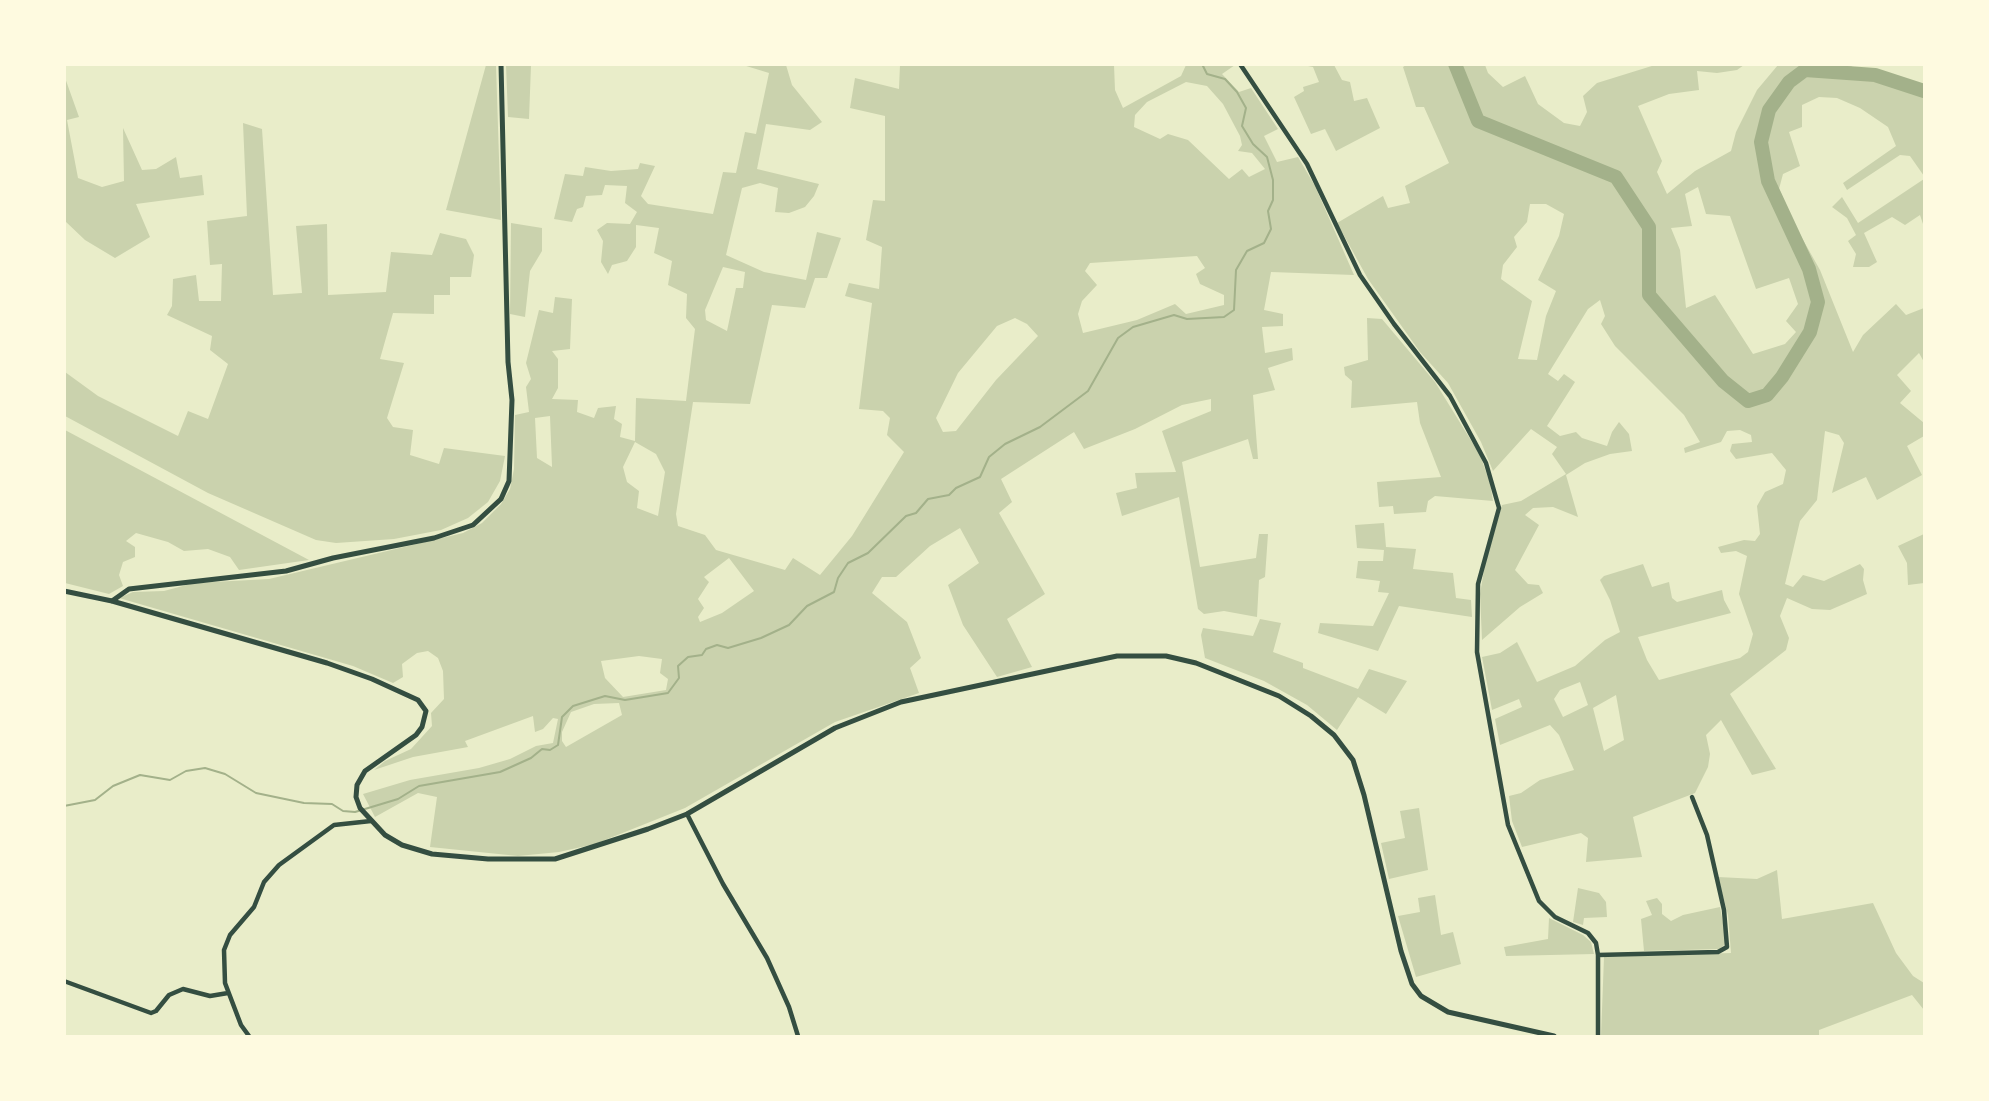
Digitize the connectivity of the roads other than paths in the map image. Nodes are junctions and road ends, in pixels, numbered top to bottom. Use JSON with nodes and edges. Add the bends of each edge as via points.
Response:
{"nodes":[{"id":1,"x":501,"y":64,"type":"edge"},
{"id":2,"x":1240,"y":64,"type":"edge"},
{"id":3,"x":64,"y":591,"type":"edge"},
{"id":4,"x":112,"y":601,"type":"junction"},
{"id":5,"x":1692,"y":797,"type":"dead end"},
{"id":6,"x":687,"y":814,"type":"junction"},
{"id":7,"x":371,"y":821,"type":"junction"},
{"id":8,"x":1598,"y":955,"type":"junction"},
{"id":9,"x":64,"y":981,"type":"edge"},
{"id":10,"x":228,"y":993,"type":"junction"},
{"id":11,"x":249,"y":1036,"type":"edge"},
{"id":12,"x":798,"y":1036,"type":"edge"},
{"id":13,"x":1554,"y":1036,"type":"edge"},
{"id":14,"x":1598,"y":1036,"type":"edge"}],
"edges":[{"from":1,"to":4,"type":"street","via":[[512,400],[509,481],[501,499],[472,525],[434,537],[286,571],[129,589]]},
{"from":2,"to":8,"type":"street","via":[[1307,164],[1360,275],[1450,396],[1486,463],[1499,508],[1478,584],[1477,652],[1508,825],[1539,901],[1555,917],[1588,933],[1596,943]]},
{"from":3,"to":4,"type":"street"},
{"from":4,"to":7,"type":"street","via":[[327,663],[418,700],[426,711],[422,727],[365,771],[357,785],[360,808]]},
{"from":5,"to":8,"type":"street","via":[[1707,836],[1724,910],[1727,947],[1718,952]]},
{"from":6,"to":7,"type":"street","via":[[577,854],[534,861],[488,860],[416,850],[394,841]]},
{"from":6,"to":12,"type":"street","via":[[767,958]]},
{"from":6,"to":13,"type":"street","via":[[835,728],[902,702],[1117,656],[1166,656],[1196,663],[1287,700],[1334,735],[1353,760],[1401,951],[1412,984],[1421,996],[1448,1012]]},
{"from":7,"to":10,"type":"street","via":[[334,825],[272,870],[254,907],[226,943],[224,973]]},
{"from":8,"to":14,"type":"street"},
{"from":9,"to":10,"type":"street","via":[[151,1013],[169,995],[183,989],[210,996]]},
{"from":10,"to":11,"type":"street"}]}
